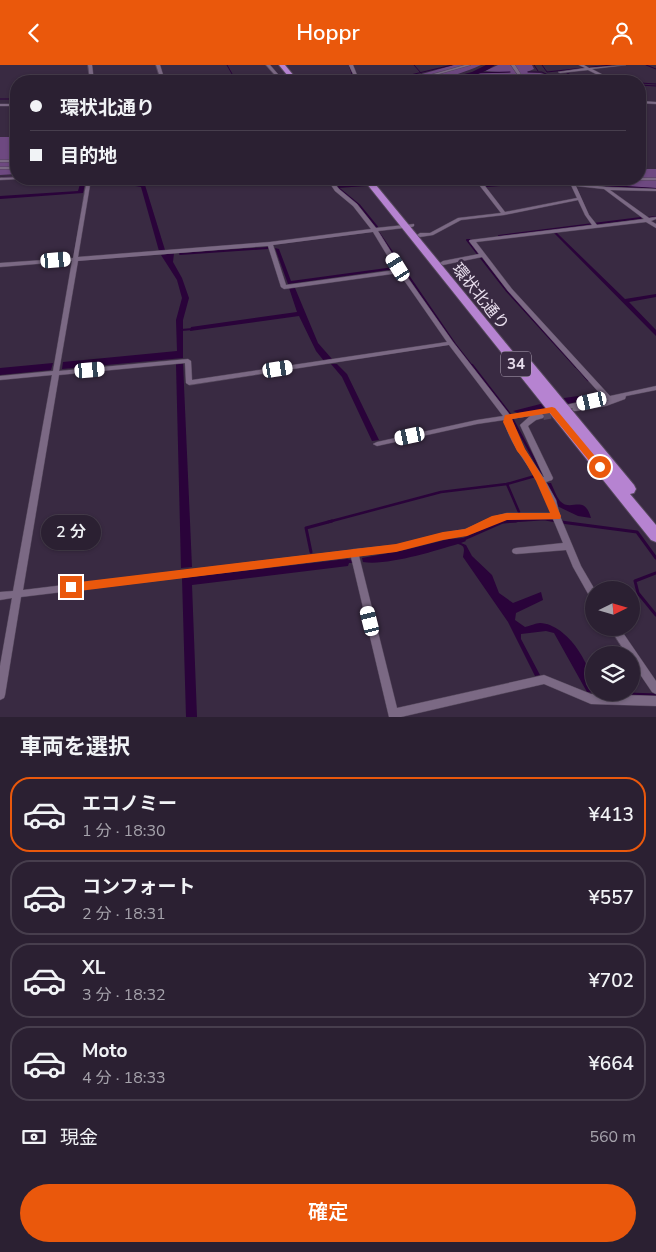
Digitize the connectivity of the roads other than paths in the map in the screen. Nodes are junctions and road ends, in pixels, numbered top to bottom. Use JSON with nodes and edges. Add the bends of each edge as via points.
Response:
{"nodes":[{"id":1,"x":268,"y":65,"type":"edge"},
{"id":2,"x":276,"y":65,"type":"edge"},
{"id":3,"x":282,"y":65,"type":"edge"},
{"id":4,"x":470,"y":65,"type":"edge"},
{"id":5,"x":624,"y":65,"type":"edge"},
{"id":6,"x":585,"y":67,"type":"edge"},
{"id":7,"x":560,"y":73,"type":"dead end"},
{"id":8,"x":277,"y":75,"type":"edge"},
{"id":9,"x":284,"y":75,"type":"edge"},
{"id":10,"x":290,"y":75,"type":"edge"},
{"id":11,"x":432,"y":75,"type":"edge"},
{"id":12,"x":600,"y":75,"type":"edge"},
{"id":13,"x":88,"y":185,"type":"edge"},
{"id":14,"x":332,"y":185,"type":"edge"},
{"id":15,"x":484,"y":185,"type":"edge"},
{"id":16,"x":574,"y":185,"type":"edge"},
{"id":17,"x":586,"y":185,"type":"edge"},
{"id":18,"x":379,"y":187,"type":"edge"},
{"id":19,"x":605,"y":188,"type":"junction"},
{"id":20,"x":656,"y":190,"type":"edge"},
{"id":21,"x":578,"y":199,"type":"junction"},
{"id":22,"x":504,"y":214,"type":"junction"},
{"id":23,"x":656,"y":218,"type":"edge"},
{"id":24,"x":647,"y":220,"type":"junction"},
{"id":25,"x":408,"y":225,"type":"junction"},
{"id":26,"x":594,"y":225,"type":"junction"},
{"id":27,"x":656,"y":226,"type":"edge"},
{"id":28,"x":374,"y":229,"type":"junction"},
{"id":29,"x":420,"y":235,"type":"junction"},
{"id":30,"x":270,"y":244,"type":"junction"},
{"id":31,"x":480,"y":256,"type":"junction"},
{"id":32,"x":75,"y":259,"type":"junction"},
{"id":33,"x":443,"y":263,"type":"junction"},
{"id":34,"x":0,"y":265,"type":"edge"},
{"id":35,"x":399,"y":269,"type":"junction"},
{"id":36,"x":451,"y":343,"type":"junction"},
{"id":37,"x":57,"y":368,"type":"junction"},
{"id":38,"x":0,"y":378,"type":"edge"},
{"id":39,"x":656,"y":388,"type":"edge"},
{"id":40,"x":630,"y":393,"type":"junction"},
{"id":41,"x":607,"y":397,"type":"junction"},
{"id":42,"x":576,"y":409,"type":"dead end"},
{"id":43,"x":553,"y":411,"type":"junction"},
{"id":44,"x":511,"y":416,"type":"junction"},
{"id":45,"x":377,"y":443,"type":"dead end"},
{"id":46,"x":539,"y":478,"type":"junction"},
{"id":47,"x":558,"y":520,"type":"junction"},
{"id":48,"x":656,"y":522,"type":"edge"},
{"id":49,"x":656,"y":536,"type":"edge"},
{"id":50,"x":569,"y":546,"type":"junction"},
{"id":51,"x":516,"y":551,"type":"dead end"},
{"id":52,"x":355,"y":558,"type":"junction"},
{"id":53,"x":586,"y":581,"type":"edge"},
{"id":54,"x":17,"y":594,"type":"junction"},
{"id":55,"x":0,"y":596,"type":"edge"},
{"id":56,"x":620,"y":636,"type":"edge"},
{"id":57,"x":656,"y":689,"type":"edge"},
{"id":58,"x":0,"y":695,"type":"edge"},
{"id":59,"x":656,"y":701,"type":"edge"},
{"id":60,"x":393,"y":716,"type":"edge"}],
"edges":[{"from":1,"to":8,"type":"street"},
{"from":2,"to":9,"type":"highway"},
{"from":3,"to":10,"type":"highway"},
{"from":4,"to":11,"type":"street"},
{"from":5,"to":6,"type":"street"},
{"from":6,"to":7,"type":"street"},
{"from":6,"to":12,"type":"street"},
{"from":13,"to":32,"type":"street"},
{"from":14,"to":28,"type":"street","via":[[355,205]]},
{"from":15,"to":22,"type":"street"},
{"from":16,"to":21,"type":"street"},
{"from":17,"to":19,"type":"street"},
{"from":18,"to":25,"type":"highway","name":"環状北通り","number":"34"},
{"from":19,"to":20,"type":"street"},
{"from":19,"to":24,"type":"street"},
{"from":21,"to":22,"type":"street"},
{"from":21,"to":26,"type":"street"},
{"from":22,"to":29,"type":"street","via":[[460,219],[431,234]]},
{"from":23,"to":24,"type":"street"},
{"from":24,"to":26,"type":"street"},
{"from":24,"to":27,"type":"street"},
{"from":25,"to":28,"type":"street"},
{"from":25,"to":29,"type":"highway","name":"環状北通り","number":"34"},
{"from":25,"to":43,"type":"highway","name":"環状北通り","number":"34"},
{"from":26,"to":31,"type":"street","via":[[472,241]]},
{"from":28,"to":30,"type":"street"},
{"from":28,"to":35,"type":"street"},
{"from":29,"to":33,"type":"highway","name":"環状北通り","number":"34"},
{"from":30,"to":32,"type":"street"},
{"from":30,"to":35,"type":"street","via":[[284,287]]},
{"from":31,"to":33,"type":"street"},
{"from":31,"to":41,"type":"street"},
{"from":32,"to":34,"type":"street"},
{"from":32,"to":37,"type":"street"},
{"from":33,"to":43,"type":"highway","name":"環状北通り","number":"34"},
{"from":35,"to":36,"type":"street"},
{"from":36,"to":37,"type":"street","via":[[189,383],[188,361]]},
{"from":36,"to":44,"type":"street"},
{"from":37,"to":38,"type":"street"},
{"from":37,"to":54,"type":"street"},
{"from":39,"to":40,"type":"street"},
{"from":40,"to":41,"type":"street"},
{"from":40,"to":42,"type":"street","via":[[606,404]]},
{"from":41,"to":43,"type":"street"},
{"from":43,"to":44,"type":"street"},
{"from":43,"to":46,"type":"street","via":[[524,425],[549,478]]},
{"from":43,"to":48,"type":"highway","name":"環状北通り","number":"34"},
{"from":43,"to":49,"type":"highway","name":"環状北通り","number":"34"},
{"from":44,"to":45,"type":"street"},
{"from":44,"to":46,"type":"street","via":[[508,422]]},
{"from":46,"to":47,"type":"street"},
{"from":47,"to":50,"type":"street"},
{"from":47,"to":52,"type":"street","via":[[507,516],[467,532]]},
{"from":50,"to":51,"type":"street"},
{"from":50,"to":53,"type":"street"},
{"from":52,"to":54,"type":"street","via":[[194,572]]},
{"from":52,"to":60,"type":"street"},
{"from":54,"to":55,"type":"street"},
{"from":54,"to":58,"type":"street"},
{"from":56,"to":57,"type":"street"},
{"from":59,"to":60,"type":"street","via":[[591,699],[544,679]]}]}
